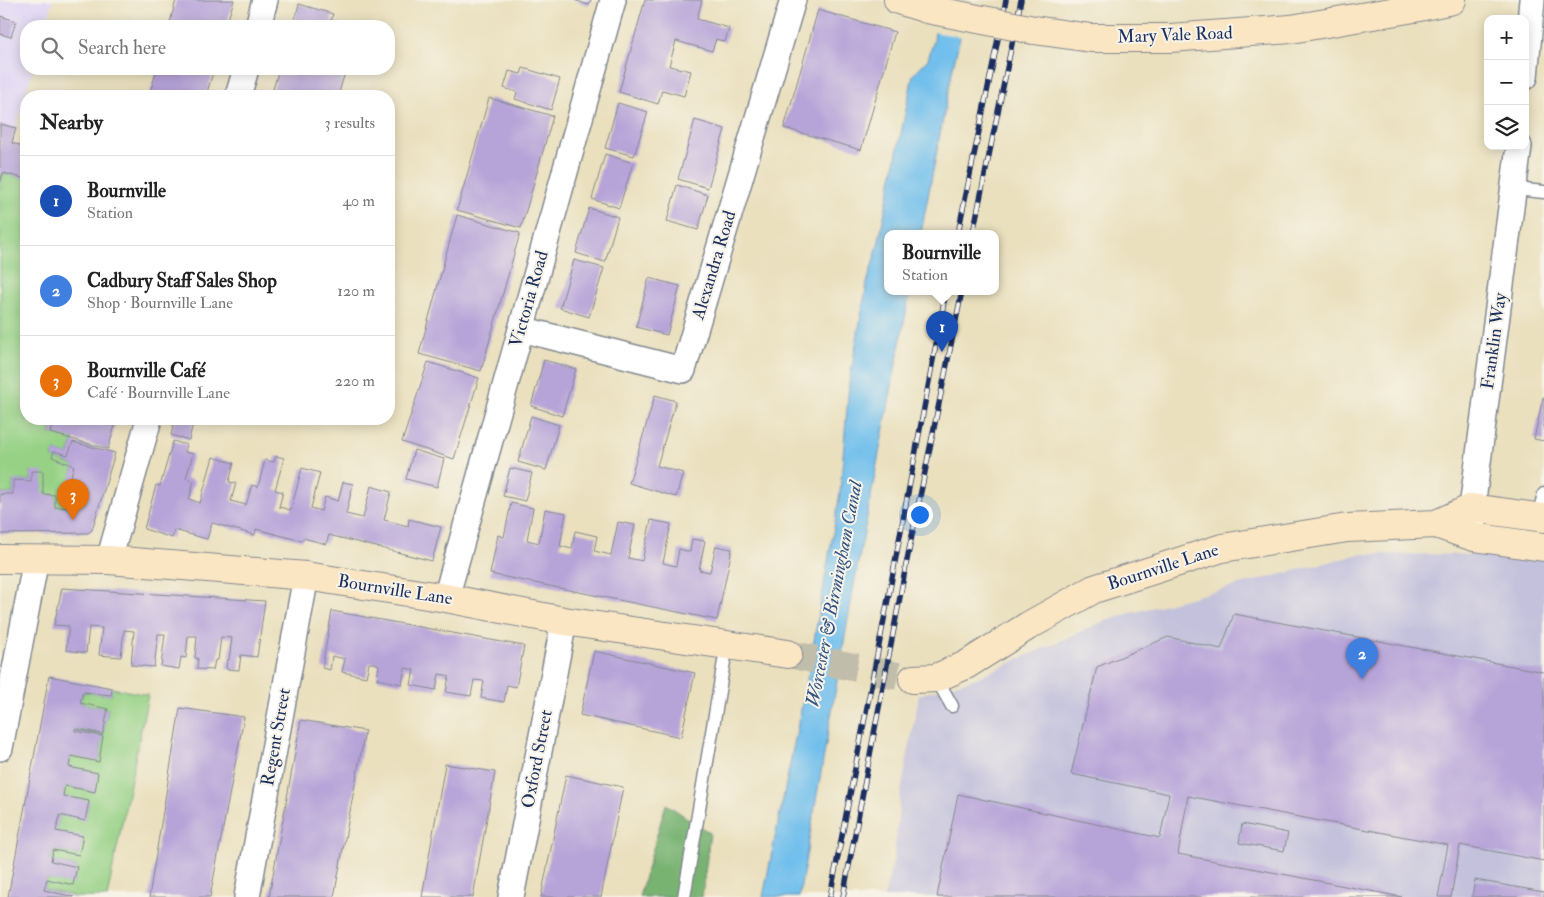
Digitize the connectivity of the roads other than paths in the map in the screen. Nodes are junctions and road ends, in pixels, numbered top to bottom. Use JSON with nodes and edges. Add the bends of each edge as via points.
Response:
{"nodes":[{"id":1,"x":265,"y":0,"type":"edge"},
{"id":2,"x":613,"y":0,"type":"edge"},
{"id":3,"x":794,"y":0,"type":"edge"},
{"id":4,"x":898,"y":0,"type":"edge"},
{"id":5,"x":1452,"y":0,"type":"edge"},
{"id":6,"x":1532,"y":0,"type":"edge"},
{"id":7,"x":260,"y":20,"type":"edge"},
{"id":8,"x":1527,"y":60,"type":"edge"},
{"id":9,"x":244,"y":75,"type":"edge"},
{"id":10,"x":240,"y":90,"type":"edge"},
{"id":11,"x":1519,"y":150,"type":"edge"},
{"id":12,"x":1515,"y":189,"type":"junction"},
{"id":13,"x":1544,"y":192,"type":"edge"},
{"id":14,"x":521,"y":329,"type":"junction"},
{"id":15,"x":146,"y":425,"type":"edge"},
{"id":16,"x":1472,"y":508,"type":"junction"},
{"id":17,"x":1542,"y":509,"type":"edge"},
{"id":18,"x":1436,"y":524,"type":"junction"},
{"id":19,"x":1474,"y":537,"type":"junction"},
{"id":20,"x":1544,"y":547,"type":"edge"},
{"id":21,"x":0,"y":559,"type":"edge"},
{"id":22,"x":36,"y":559,"type":"junction"},
{"id":23,"x":109,"y":560,"type":"junction"},
{"id":24,"x":306,"y":576,"type":"junction"},
{"id":25,"x":446,"y":598,"type":"junction"},
{"id":26,"x":564,"y":620,"type":"junction"},
{"id":27,"x":727,"y":644,"type":"junction"},
{"id":28,"x":788,"y":654,"type":"tunnel mouth"},
{"id":29,"x":924,"y":678,"type":"joint"},
{"id":30,"x":952,"y":706,"type":"dead end"},
{"id":31,"x":0,"y":748,"type":"edge"},
{"id":32,"x":247,"y":897,"type":"edge"},
{"id":33,"x":511,"y":897,"type":"edge"},
{"id":34,"x":684,"y":897,"type":"edge"}],
"edges":[{"from":1,"to":7,"type":"street"},
{"from":2,"to":14,"type":"street","name":"Victoria Road"},
{"from":3,"to":14,"type":"street","name":"Alexandra Road","via":[[683,370]]},
{"from":4,"to":5,"type":"street","name":"Mary Vale Road","bridge":true,"via":[[927,9],[1091,38],[1179,37],[1292,28]]},
{"from":6,"to":8,"type":"street"},
{"from":9,"to":10,"type":"street"},
{"from":11,"to":12,"type":"street","name":"Franklin Way"},
{"from":12,"to":13,"type":"lane"},
{"from":12,"to":16,"type":"street","name":"Franklin Way"},
{"from":14,"to":25,"type":"street","name":"Victoria Road"},
{"from":15,"to":23,"type":"street"},
{"from":16,"to":17,"type":"street"},
{"from":16,"to":18,"type":"street","name":"Bournville Lane"},
{"from":16,"to":19,"type":"street","name":"Franklin Way"},
{"from":18,"to":19,"type":"street","name":"Bournville Lane"},
{"from":18,"to":29,"type":"street","name":"Bournville Lane","via":[[1347,528],[1222,548],[1094,589],[966,665]]},
{"from":19,"to":20,"type":"street","name":"Bournville Lane"},
{"from":21,"to":22,"type":"street","name":"Bournville Lane"},
{"from":22,"to":23,"type":"street","name":"Bournville Lane"},
{"from":22,"to":31,"type":"street"},
{"from":23,"to":24,"type":"street","name":"Bournville Lane"},
{"from":24,"to":25,"type":"street","name":"Bournville Lane"},
{"from":24,"to":32,"type":"street","name":"Regent Street"},
{"from":25,"to":26,"type":"street","name":"Bournville Lane"},
{"from":26,"to":27,"type":"street","name":"Bournville Lane"},
{"from":26,"to":33,"type":"street","name":"Oxford Street"},
{"from":27,"to":28,"type":"street","name":"Bournville Lane"},
{"from":27,"to":34,"type":"lane"},
{"from":29,"to":30,"type":"lane"}]}
